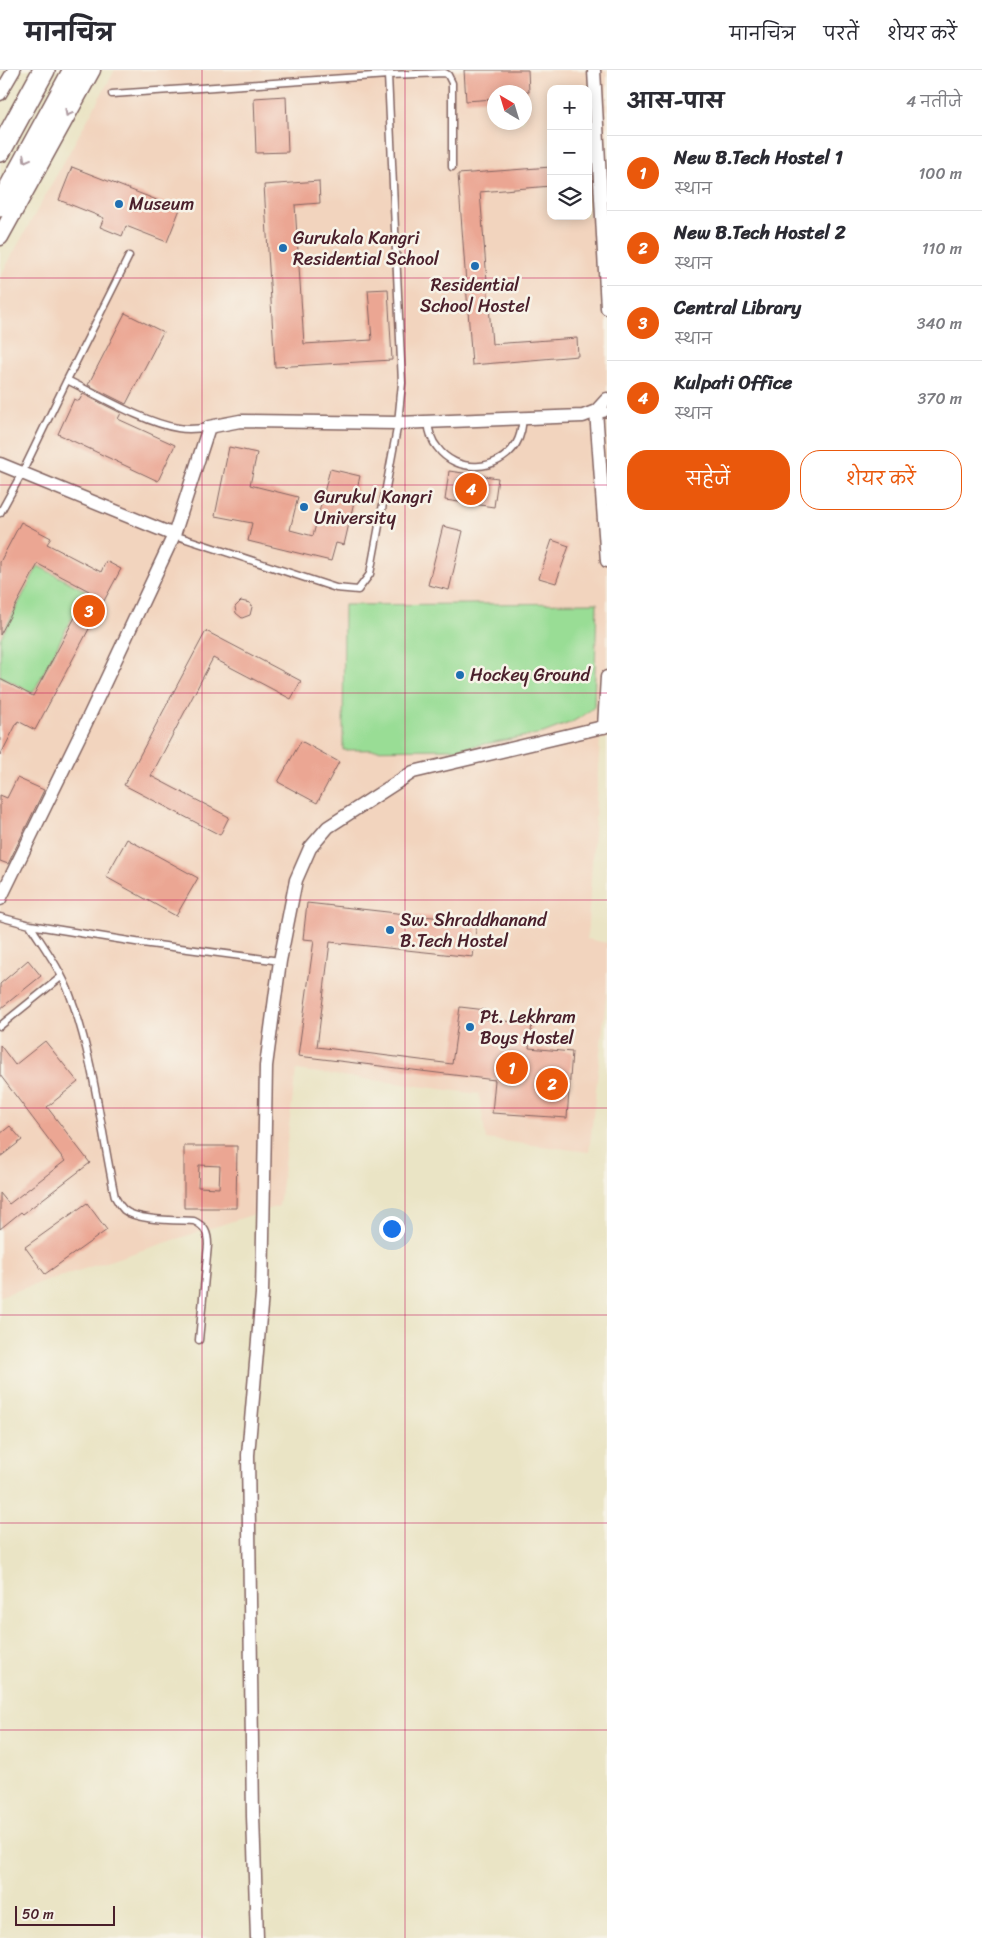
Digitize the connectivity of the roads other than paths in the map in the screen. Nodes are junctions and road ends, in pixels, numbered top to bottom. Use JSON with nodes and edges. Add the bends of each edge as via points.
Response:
{"nodes":[{"id":1,"x":14,"y":70,"type":"edge"},
{"id":2,"x":44,"y":70,"type":"edge"},
{"id":3,"x":74,"y":70,"type":"edge"},
{"id":4,"x":92,"y":70,"type":"edge"},
{"id":5,"x":594,"y":70,"type":"edge"},
{"id":6,"x":388,"y":75,"type":"junction"},
{"id":7,"x":0,"y":94,"type":"edge"},
{"id":8,"x":112,"y":94,"type":"dead end"},
{"id":9,"x":0,"y":151,"type":"edge"},
{"id":10,"x":452,"y":167,"type":"dead end"},
{"id":11,"x":0,"y":206,"type":"edge"},
{"id":12,"x":0,"y":237,"type":"edge"},
{"id":13,"x":129,"y":256,"type":"dead end"},
{"id":14,"x":607,"y":308,"type":"edge"},
{"id":15,"x":67,"y":380,"type":"junction"},
{"id":16,"x":607,"y":399,"type":"edge"},
{"id":17,"x":602,"y":411,"type":"edge"},
{"id":18,"x":523,"y":418,"type":"junction"},
{"id":19,"x":428,"y":422,"type":"junction"},
{"id":20,"x":398,"y":423,"type":"junction"},
{"id":21,"x":209,"y":426,"type":"junction"},
{"id":22,"x":0,"y":464,"type":"edge"},
{"id":23,"x":22,"y":474,"type":"junction"},
{"id":24,"x":0,"y":513,"type":"edge"},
{"id":25,"x":174,"y":535,"type":"junction"},
{"id":26,"x":607,"y":561,"type":"edge"},
{"id":27,"x":607,"y":677,"type":"edge"},
{"id":28,"x":606,"y":726,"type":"edge"},
{"id":29,"x":0,"y":898,"type":"edge"},
{"id":30,"x":0,"y":917,"type":"edge"},
{"id":31,"x":30,"y":925,"type":"junction"},
{"id":32,"x":280,"y":960,"type":"junction"},
{"id":33,"x":61,"y":977,"type":"junction"},
{"id":34,"x":0,"y":1026,"type":"edge"},
{"id":35,"x":199,"y":1340,"type":"dead end"},
{"id":36,"x":257,"y":1938,"type":"edge"}],
"edges":[{"from":1,"to":7,"type":"street"},
{"from":2,"to":9,"type":"highway"},
{"from":3,"to":11,"type":"highway","one_way":true},
{"from":4,"to":12,"type":"street","one_way":true},
{"from":5,"to":14,"type":"street"},
{"from":6,"to":8,"type":"lane"},
{"from":6,"to":10,"type":"lane","via":[[439,72],[448,75],[452,83]]},
{"from":6,"to":20,"type":"lane","via":[[402,382]]},
{"from":13,"to":15,"type":"lane"},
{"from":15,"to":21,"type":"lane","via":[[151,421],[177,428]]},
{"from":15,"to":23,"type":"lane"},
{"from":16,"to":17,"type":"street"},
{"from":17,"to":18,"type":"street","via":[[583,416]]},
{"from":17,"to":26,"type":"street"},
{"from":18,"to":19,"type":"street"},
{"from":18,"to":19,"type":"lane","via":[[516,444],[507,454],[496,462],[470,467],[441,452],[430,435]]},
{"from":19,"to":20,"type":"street"},
{"from":20,"to":21,"type":"street","via":[[240,421]]},
{"from":20,"to":25,"type":"lane","via":[[370,574],[358,590],[336,588]]},
{"from":21,"to":25,"type":"street"},
{"from":22,"to":23,"type":"street"},
{"from":23,"to":24,"type":"lane"},
{"from":23,"to":25,"type":"street"},
{"from":25,"to":29,"type":"street"},
{"from":27,"to":28,"type":"street"},
{"from":28,"to":32,"type":"street","via":[[414,772],[328,827],[310,848],[296,880]]},
{"from":30,"to":31,"type":"lane"},
{"from":31,"to":32,"type":"lane"},
{"from":31,"to":33,"type":"lane"},
{"from":32,"to":36,"type":"street","via":[[266,1066],[262,1294],[248,1455]]},
{"from":33,"to":34,"type":"lane"},
{"from":33,"to":35,"type":"lane","via":[[70,993],[81,1030],[115,1197],[120,1206],[129,1214],[194,1221],[206,1230],[208,1245]]}]}
